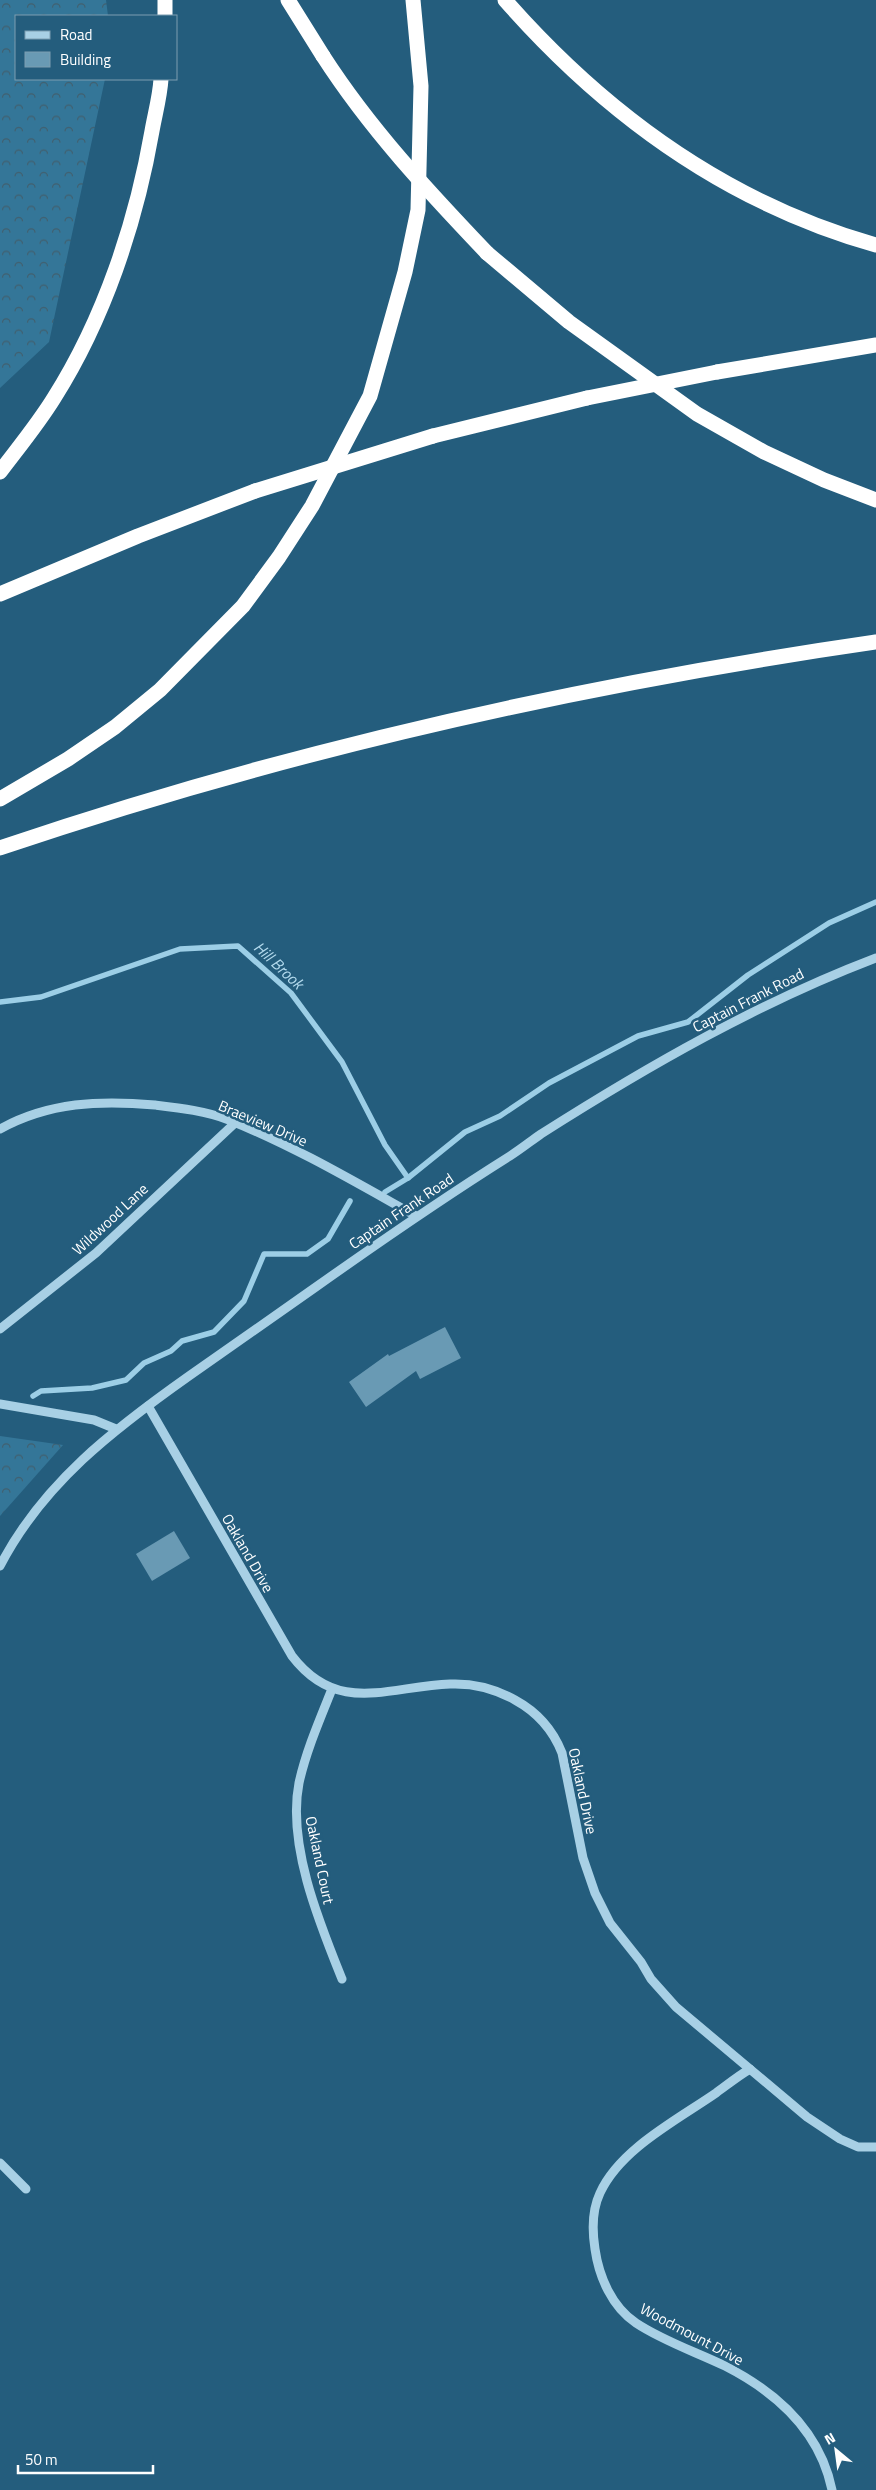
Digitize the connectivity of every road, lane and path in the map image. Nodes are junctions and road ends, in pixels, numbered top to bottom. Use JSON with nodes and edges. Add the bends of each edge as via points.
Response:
{"nodes":[{"id":1,"x":165,"y":0,"type":"edge"},
{"id":2,"x":288,"y":0,"type":"edge"},
{"id":3,"x":413,"y":0,"type":"edge"},
{"id":4,"x":505,"y":0,"type":"edge"},
{"id":5,"x":165,"y":15,"type":"edge"},
{"id":6,"x":161,"y":80,"type":"edge"},
{"id":7,"x":876,"y":246,"type":"edge"},
{"id":8,"x":876,"y":345,"type":"edge"},
{"id":9,"x":0,"y":472,"type":"edge"},
{"id":10,"x":876,"y":500,"type":"edge"},
{"id":11,"x":0,"y":594,"type":"edge"},
{"id":12,"x":876,"y":642,"type":"edge"},
{"id":13,"x":0,"y":799,"type":"edge"},
{"id":14,"x":0,"y":848,"type":"edge"},
{"id":15,"x":876,"y":958,"type":"edge"},
{"id":16,"x":235,"y":1123,"type":"junction"},
{"id":17,"x":0,"y":1130,"type":"edge"},
{"id":18,"x":416,"y":1216,"type":"junction"},
{"id":19,"x":0,"y":1329,"type":"edge"},
{"id":20,"x":0,"y":1404,"type":"edge"},
{"id":21,"x":148,"y":1406,"type":"junction"},
{"id":22,"x":116,"y":1429,"type":"junction"},
{"id":23,"x":0,"y":1566,"type":"edge"},
{"id":24,"x":332,"y":1689,"type":"junction"},
{"id":25,"x":342,"y":1979,"type":"dead end"},
{"id":26,"x":750,"y":2069,"type":"junction"},
{"id":27,"x":876,"y":2147,"type":"edge"},
{"id":28,"x":0,"y":2163,"type":"edge"},
{"id":29,"x":26,"y":2190,"type":"dead end"},
{"id":30,"x":832,"y":2490,"type":"edge"}],
"edges":[{"from":1,"to":5,"type":"highway"},
{"from":2,"to":10,"type":"highway","bridge":true,"via":[[346,92],[406,168],[487,253],[569,322],[697,414],[764,452]]},
{"from":3,"to":13,"type":"highway","via":[[421,86],[418,210],[405,272],[370,396],[312,506],[243,606],[160,690],[115,727]]},
{"from":4,"to":7,"type":"highway","via":[[575,75],[662,144],[757,200]]},
{"from":6,"to":9,"type":"highway","via":[[133,215],[112,278],[85,340],[54,398]]},
{"from":8,"to":11,"type":"highway","bridge":true,"via":[[587,398],[433,436],[255,491]]},
{"from":12,"to":14,"type":"highway","via":[[743,661],[480,713],[225,778]]},
{"from":15,"to":18,"type":"street","name":"Captain Frank Road","via":[[813,982],[686,1048],[538,1136]]},
{"from":16,"to":17,"type":"street","name":"Braeview Drive","via":[[186,1108],[101,1102],[49,1109],[22,1117]]},
{"from":16,"to":18,"type":"street","name":"Braeview Drive","via":[[317,1162]]},
{"from":16,"to":19,"type":"street","name":"Wildwood Lane","via":[[96,1253]]},
{"from":18,"to":21,"type":"street","name":"Captain Frank Road"},
{"from":20,"to":22,"type":"street","via":[[94,1420]]},
{"from":21,"to":22,"type":"street","name":"Captain Frank Road"},
{"from":21,"to":24,"type":"street","name":"Oakland Drive","via":[[292,1656],[303,1670]]},
{"from":22,"to":23,"type":"street","name":"Captain Frank Road","via":[[44,1498]]},
{"from":24,"to":25,"type":"street","name":"Oakland Court","via":[[302,1768],[296,1815],[308,1879],[326,1940]]},
{"from":24,"to":26,"type":"street","name":"Oakland Drive","via":[[369,1694],[448,1684],[481,1686],[497,1690],[536,1714],[556,1738],[562,1753],[584,1858],[595,1893],[610,1923],[676,2007]]},
{"from":26,"to":27,"type":"street","name":"Oakland Drive","via":[[823,2129],[858,2147]]},
{"from":26,"to":30,"type":"street","name":"Woodmount Drive","via":[[662,2129],[614,2169],[594,2209],[596,2257],[606,2287],[636,2323],[726,2366],[781,2401],[817,2448]]},
{"from":28,"to":29,"type":"street"}]}
